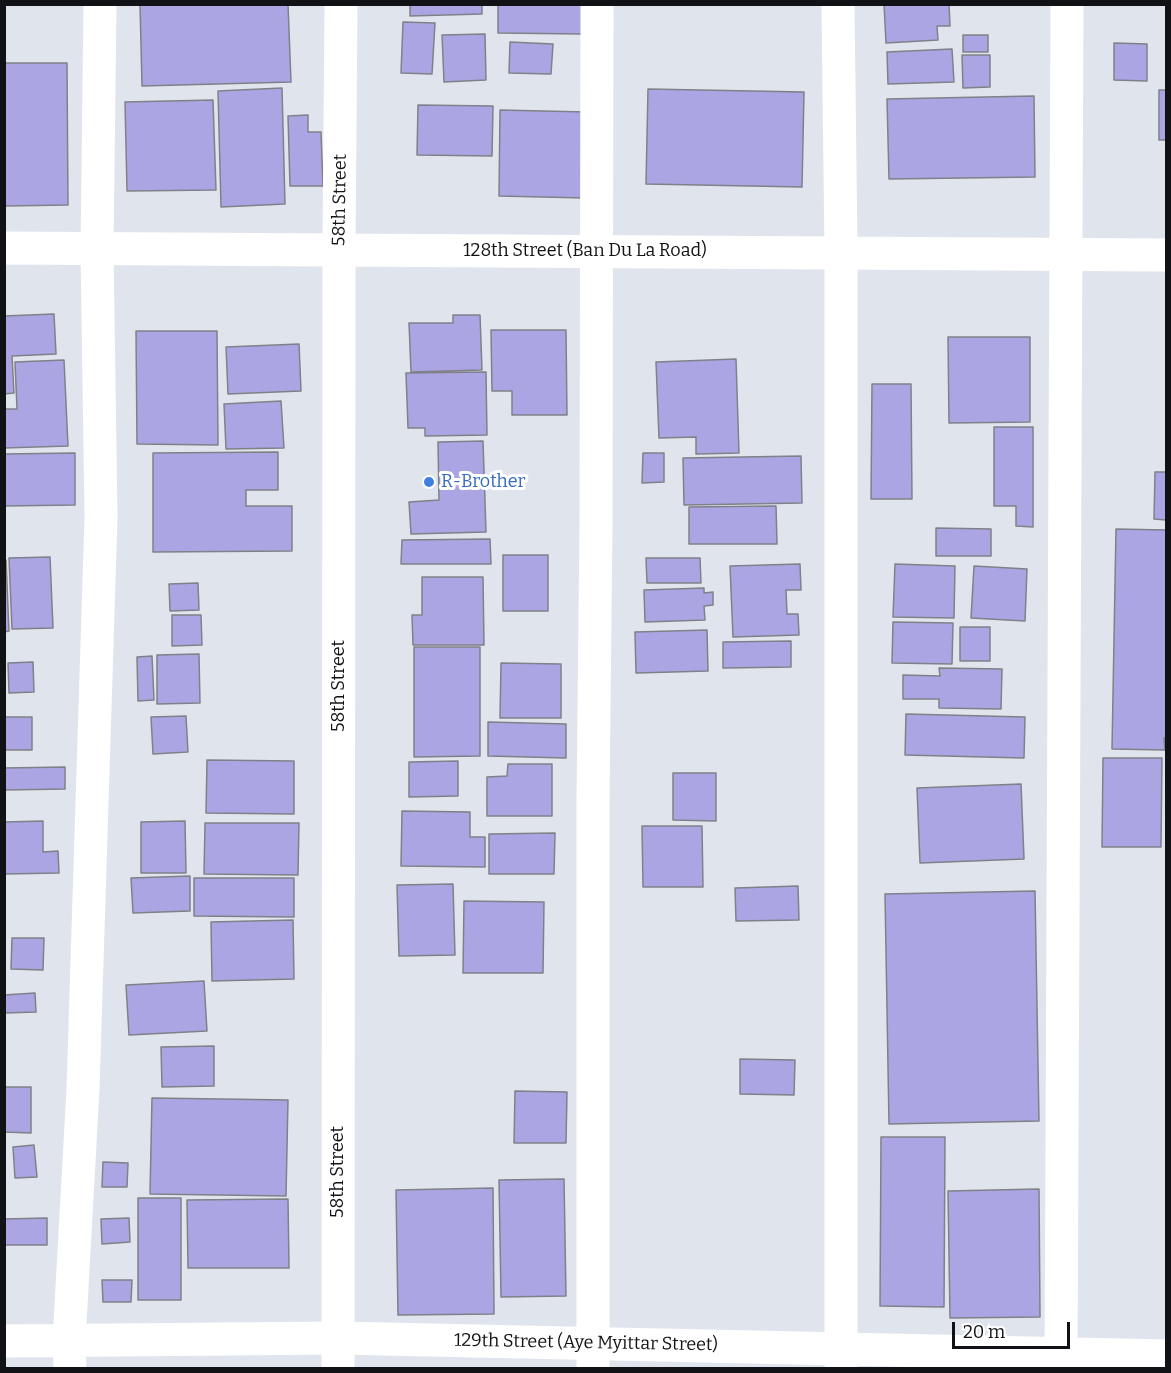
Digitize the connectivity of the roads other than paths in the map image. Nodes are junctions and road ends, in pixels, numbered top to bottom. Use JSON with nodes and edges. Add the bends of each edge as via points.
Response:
{"nodes":[{"id":1,"x":100,"y":4,"type":"edge"},
{"id":2,"x":341,"y":4,"type":"edge"},
{"id":3,"x":597,"y":4,"type":"edge"},
{"id":4,"x":838,"y":4,"type":"edge"},
{"id":5,"x":1067,"y":4,"type":"edge"},
{"id":6,"x":4,"y":248,"type":"edge"},
{"id":7,"x":339,"y":248,"type":"junction"},
{"id":8,"x":97,"y":249,"type":"junction"},
{"id":9,"x":595,"y":252,"type":"junction"},
{"id":10,"x":841,"y":252,"type":"junction"},
{"id":11,"x":1065,"y":253,"type":"junction"},
{"id":12,"x":1167,"y":255,"type":"edge"},
{"id":13,"x":4,"y":1341,"type":"edge"},
{"id":14,"x":338,"y":1353,"type":"edge"},
{"id":15,"x":70,"y":1355,"type":"edge"},
{"id":16,"x":593,"y":1356,"type":"edge"},
{"id":17,"x":1167,"y":1356,"type":"edge"},
{"id":18,"x":842,"y":1359,"type":"edge"},
{"id":19,"x":1061,"y":1361,"type":"edge"}],
"edges":[{"from":1,"to":8,"type":"street"},
{"from":2,"to":7,"type":"street","name":"58th Street"},
{"from":3,"to":9,"type":"street"},
{"from":4,"to":10,"type":"street"},
{"from":5,"to":11,"type":"street"},
{"from":6,"to":8,"type":"street","name":"128th Street (Ban Du La Road)"},
{"from":7,"to":8,"type":"street","name":"128th Street (Ban Du La Road)"},
{"from":7,"to":9,"type":"street","name":"128th Street (Ban Du La Road)"},
{"from":7,"to":14,"type":"street","name":"58th Street"},
{"from":8,"to":15,"type":"street","via":[[101,529],[83,1089]]},
{"from":9,"to":10,"type":"street","name":"128th Street (Ban Du La Road)"},
{"from":9,"to":16,"type":"street"},
{"from":10,"to":11,"type":"street","name":"128th Street (Ban Du La Road)"},
{"from":10,"to":18,"type":"street"},
{"from":11,"to":12,"type":"street","name":"128th Street (Ban Du La Road)"},
{"from":11,"to":19,"type":"street"},
{"from":13,"to":15,"type":"street","name":"129th Street (Aye Myittar Street)"},
{"from":14,"to":15,"type":"street","name":"129th Street (Aye Myittar Street)"},
{"from":14,"to":16,"type":"street","name":"129th Street (Aye Myittar Street)"},
{"from":16,"to":18,"type":"street","name":"129th Street (Aye Myittar Street)"},
{"from":17,"to":19,"type":"street","name":"129th Street (Aye Myittar Street)"},
{"from":18,"to":19,"type":"street","name":"129th Street (Aye Myittar Street)"}]}
